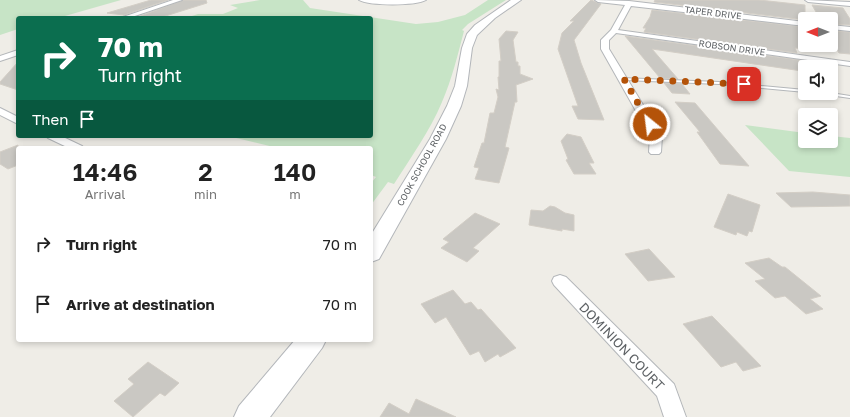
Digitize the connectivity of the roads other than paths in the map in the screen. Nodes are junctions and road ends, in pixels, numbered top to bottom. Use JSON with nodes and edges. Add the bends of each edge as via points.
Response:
{"nodes":[{"id":1,"x":179,"y":0,"type":"edge"},
{"id":2,"x":362,"y":0,"type":"edge"},
{"id":3,"x":423,"y":0,"type":"edge"},
{"id":4,"x":517,"y":0,"type":"edge"},
{"id":5,"x":598,"y":0,"type":"edge"},
{"id":6,"x":808,"y":0,"type":"edge"},
{"id":7,"x":629,"y":3,"type":"junction"},
{"id":8,"x":850,"y":4,"type":"edge"},
{"id":9,"x":128,"y":16,"type":"edge"},
{"id":10,"x":798,"y":23,"type":"edge"},
{"id":11,"x":838,"y":28,"type":"edge"},
{"id":12,"x":850,"y":29,"type":"edge"},
{"id":13,"x":614,"y":31,"type":"junction"},
{"id":14,"x":16,"y":53,"type":"edge"},
{"id":15,"x":0,"y":59,"type":"edge"},
{"id":16,"x":850,"y":64,"type":"edge"},
{"id":17,"x":624,"y":79,"type":"junction"},
{"id":18,"x":798,"y":90,"type":"edge"},
{"id":19,"x":838,"y":95,"type":"edge"},
{"id":20,"x":850,"y":97,"type":"edge"},
{"id":21,"x":0,"y":111,"type":"edge"},
{"id":22,"x":16,"y":119,"type":"edge"},
{"id":23,"x":56,"y":138,"type":"edge"},
{"id":24,"x":74,"y":146,"type":"edge"},
{"id":25,"x":655,"y":152,"type":"dead end"},
{"id":26,"x":373,"y":251,"type":"edge"},
{"id":27,"x":560,"y":281,"type":"dead end"},
{"id":28,"x":310,"y":342,"type":"edge"},
{"id":29,"x":250,"y":417,"type":"edge"},
{"id":30,"x":675,"y":417,"type":"edge"}],
"edges":[{"from":1,"to":9,"type":"street"},
{"from":2,"to":3,"type":"street"},
{"from":4,"to":26,"type":"street","name":"COOK SCHOOL ROAD","via":[[492,16],[472,34],[454,106],[438,139]]},
{"from":5,"to":7,"type":"street","name":"TAPER DRIVE"},
{"from":6,"to":8,"type":"street"},
{"from":7,"to":10,"type":"street","name":"TAPER DRIVE"},
{"from":7,"to":13,"type":"street"},
{"from":11,"to":12,"type":"street"},
{"from":13,"to":16,"type":"street","name":"ROBSON DRIVE"},
{"from":13,"to":17,"type":"street","via":[[605,40],[605,49]]},
{"from":14,"to":15,"type":"street"},
{"from":17,"to":18,"type":"lane","via":[[719,83]]},
{"from":17,"to":25,"type":"street","via":[[656,136]]},
{"from":19,"to":20,"type":"lane"},
{"from":21,"to":22,"type":"street"},
{"from":23,"to":24,"type":"street"},
{"from":27,"to":30,"type":"street","name":"DOMINION COURT","via":[[666,391]]},
{"from":28,"to":29,"type":"street"}]}
